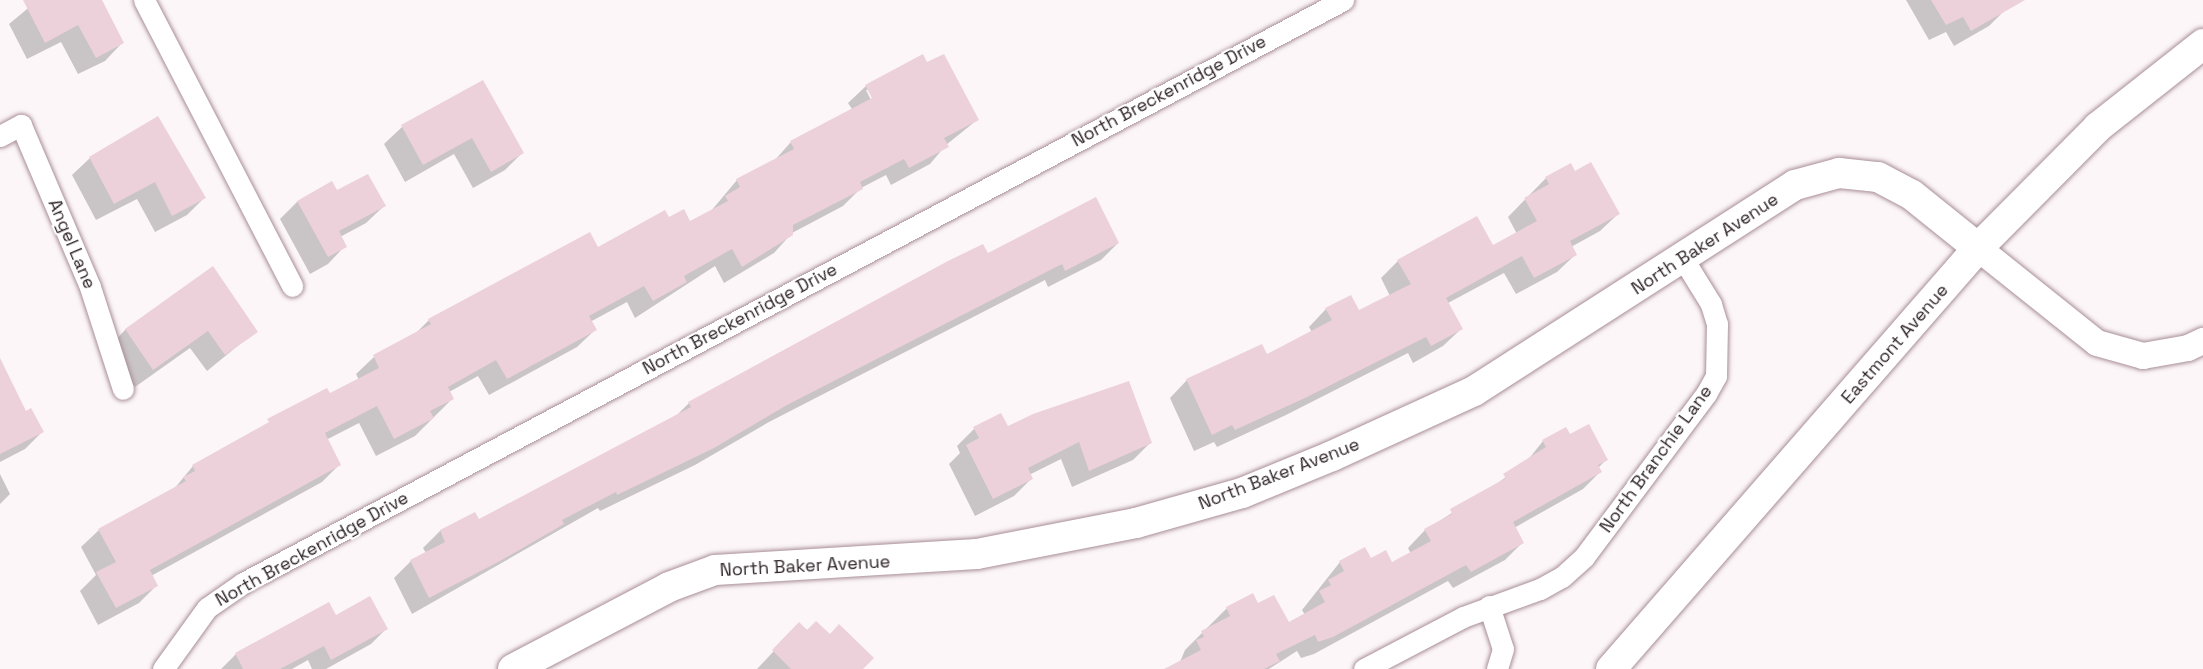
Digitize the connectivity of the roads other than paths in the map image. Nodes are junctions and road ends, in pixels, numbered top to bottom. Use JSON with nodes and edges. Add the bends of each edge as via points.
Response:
{"nodes":[{"id":1,"x":144,"y":0,"type":"edge"},
{"id":2,"x":1343,"y":0,"type":"edge"},
{"id":3,"x":2203,"y":44,"type":"edge"},
{"id":4,"x":0,"y":136,"type":"edge"},
{"id":5,"x":1978,"y":248,"type":"junction"},
{"id":6,"x":1682,"y":257,"type":"junction"},
{"id":7,"x":292,"y":286,"type":"dead end"},
{"id":8,"x":2203,"y":341,"type":"edge"},
{"id":9,"x":123,"y":389,"type":"dead end"},
{"id":10,"x":1489,"y":606,"type":"junction"},
{"id":11,"x":163,"y":669,"type":"edge"},
{"id":12,"x":513,"y":669,"type":"edge"},
{"id":13,"x":1364,"y":669,"type":"edge"},
{"id":14,"x":1497,"y":669,"type":"edge"},
{"id":15,"x":1611,"y":669,"type":"edge"}],
"edges":[{"from":1,"to":7,"type":"street"},
{"from":2,"to":11,"type":"street","name":"North Breckenridge Drive","via":[[243,583],[207,608]]},
{"from":3,"to":5,"type":"main road","name":"Eastmont Avenue","via":[[2098,127]]},
{"from":4,"to":9,"type":"street","name":"Angel Lane","via":[[21,125],[90,287]]},
{"from":5,"to":6,"type":"main road","name":"North Baker Avenue","via":[[1911,195],[1878,177],[1839,173],[1795,185]]},
{"from":5,"to":8,"type":"street","via":[[2097,343],[2143,356],[2188,348]]},
{"from":5,"to":15,"type":"main road","name":"Eastmont Avenue"},
{"from":6,"to":10,"type":"street","name":"North Branchie Lane","via":[[1711,304],[1717,324],[1716,376],[1584,557],[1547,585]]},
{"from":6,"to":12,"type":"main road","name":"North Baker Avenue","via":[[1474,391],[1242,493],[1136,523],[977,554],[715,570],[669,586]]},
{"from":10,"to":13,"type":"street","name":"North Branchie Lane"},
{"from":10,"to":14,"type":"street","via":[[1503,648]]}]}
